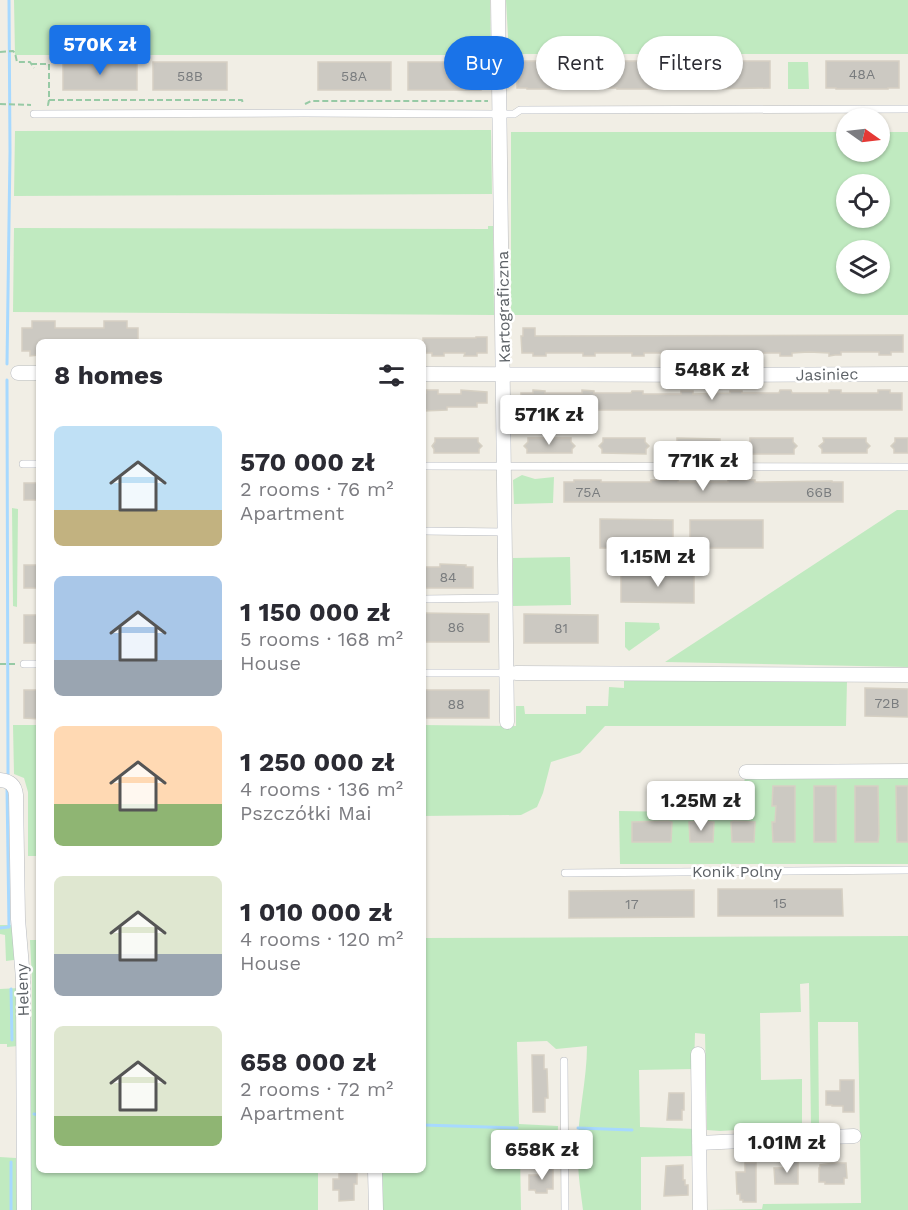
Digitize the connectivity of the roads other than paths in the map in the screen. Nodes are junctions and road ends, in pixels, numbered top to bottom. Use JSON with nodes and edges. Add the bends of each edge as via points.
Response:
{"nodes":[{"id":1,"x":498,"y":0,"type":"edge"},
{"id":2,"x":908,"y":109,"type":"edge"},
{"id":3,"x":34,"y":114,"type":"dead end"},
{"id":4,"x":500,"y":114,"type":"junction"},
{"id":5,"x":18,"y":373,"type":"dead end"},
{"id":6,"x":36,"y":373,"type":"edge"},
{"id":7,"x":426,"y":374,"type":"edge"},
{"id":8,"x":504,"y":374,"type":"junction"},
{"id":9,"x":908,"y":374,"type":"edge"},
{"id":10,"x":23,"y":464,"type":"dead end"},
{"id":11,"x":36,"y":464,"type":"edge"},
{"id":12,"x":426,"y":466,"type":"edge"},
{"id":13,"x":504,"y":467,"type":"junction"},
{"id":14,"x":908,"y":467,"type":"edge"},
{"id":15,"x":426,"y":531,"type":"edge"},
{"id":16,"x":505,"y":532,"type":"junction"},
{"id":17,"x":506,"y":598,"type":"junction"},
{"id":18,"x":426,"y":599,"type":"edge"},
{"id":19,"x":24,"y":664,"type":"dead end"},
{"id":20,"x":36,"y":664,"type":"edge"},
{"id":21,"x":426,"y":673,"type":"edge"},
{"id":22,"x":512,"y":673,"type":"junction"},
{"id":23,"x":908,"y":675,"type":"edge"},
{"id":24,"x":507,"y":722,"type":"dead end"},
{"id":25,"x":908,"y":771,"type":"edge"},
{"id":26,"x":746,"y":772,"type":"dead end"},
{"id":27,"x":0,"y":780,"type":"edge"},
{"id":28,"x":908,"y":870,"type":"edge"},
{"id":29,"x":566,"y":873,"type":"dead end"},
{"id":30,"x":698,"y":1053,"type":"dead end"},
{"id":31,"x":564,"y":1061,"type":"dead end"},
{"id":32,"x":854,"y":1136,"type":"dead end"},
{"id":33,"x":699,"y":1143,"type":"junction"},
{"id":34,"x":375,"y":1173,"type":"edge"},
{"id":35,"x":24,"y":1210,"type":"edge"},
{"id":36,"x":376,"y":1210,"type":"edge"},
{"id":37,"x":565,"y":1210,"type":"edge"},
{"id":38,"x":700,"y":1210,"type":"edge"}],
"edges":[{"from":1,"to":4,"type":"street","name":"Kartograficzna"},
{"from":2,"to":4,"type":"lane","via":[[520,110]]},
{"from":3,"to":4,"type":"lane"},
{"from":4,"to":8,"type":"street","name":"Kartograficzna"},
{"from":5,"to":6,"type":"street"},
{"from":7,"to":8,"type":"street","name":"Jasiniec"},
{"from":8,"to":9,"type":"street","name":"Jasiniec"},
{"from":8,"to":13,"type":"street","name":"Kartograficzna"},
{"from":10,"to":11,"type":"lane"},
{"from":12,"to":13,"type":"lane"},
{"from":13,"to":14,"type":"lane"},
{"from":13,"to":16,"type":"street","name":"Kartograficzna"},
{"from":15,"to":16,"type":"lane"},
{"from":16,"to":17,"type":"street","name":"Kartograficzna"},
{"from":17,"to":18,"type":"lane"},
{"from":17,"to":22,"type":"street","name":"Kartograficzna"},
{"from":19,"to":20,"type":"lane"},
{"from":21,"to":22,"type":"lane"},
{"from":22,"to":23,"type":"street"},
{"from":22,"to":24,"type":"street","name":"Kartograficzna"},
{"from":25,"to":26,"type":"street"},
{"from":27,"to":35,"type":"street","name":"Heleny","via":[[12,783],[16,795],[23,979]]},
{"from":28,"to":29,"type":"lane","name":"Konik Polny"},
{"from":30,"to":33,"type":"street"},
{"from":31,"to":37,"type":"lane"},
{"from":32,"to":33,"type":"street"},
{"from":33,"to":38,"type":"street"},
{"from":34,"to":36,"type":"street"}]}
